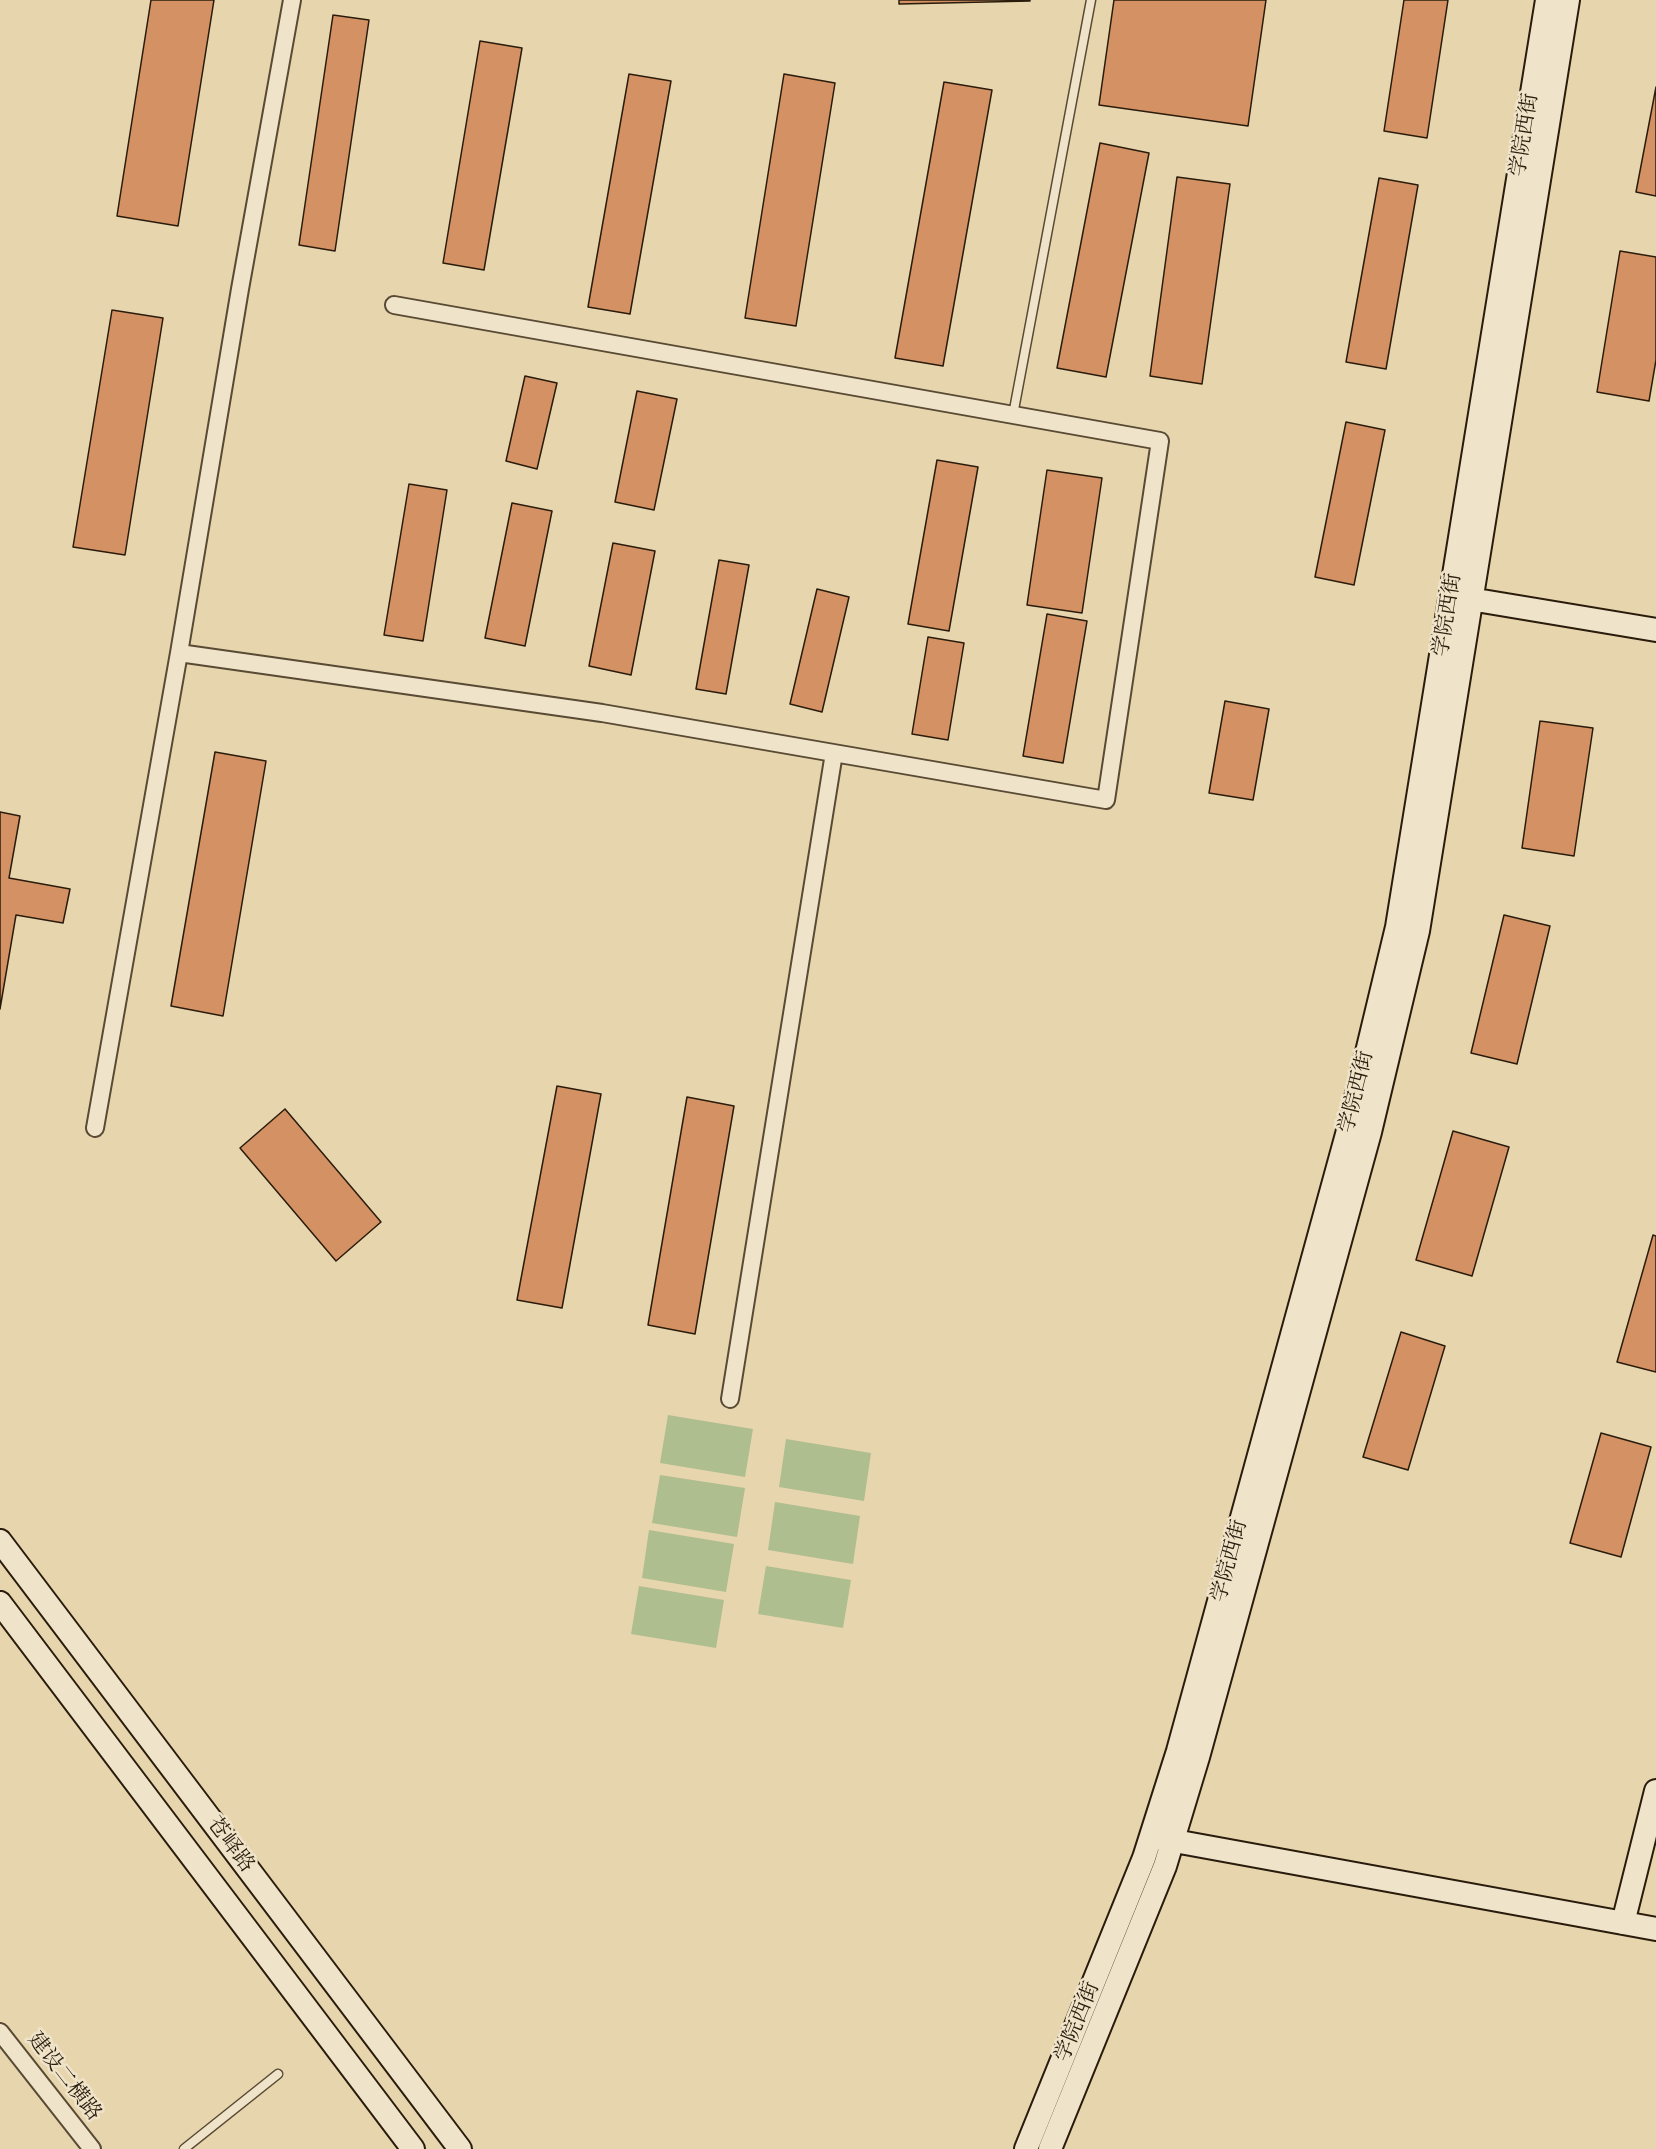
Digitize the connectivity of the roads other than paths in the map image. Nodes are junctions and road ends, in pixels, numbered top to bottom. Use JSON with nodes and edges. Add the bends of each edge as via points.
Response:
{"nodes":[{"id":1,"x":292,"y":0,"type":"edge"},
{"id":2,"x":1091,"y":0,"type":"edge"},
{"id":3,"x":1547,"y":0,"type":"edge"},
{"id":4,"x":1568,"y":0,"type":"edge"},
{"id":5,"x":394,"y":305,"type":"dead end"},
{"id":6,"x":1013,"y":415,"type":"junction"},
{"id":7,"x":1462,"y":597,"type":"junction"},
{"id":8,"x":1656,"y":630,"type":"edge"},
{"id":9,"x":179,"y":653,"type":"junction"},
{"id":10,"x":834,"y":753,"type":"junction"},
{"id":11,"x":95,"y":1128,"type":"dead end"},
{"id":12,"x":730,"y":1399,"type":"dead end"},
{"id":13,"x":0,"y":1541,"type":"edge"},
{"id":14,"x":0,"y":1603,"type":"edge"},
{"id":15,"x":1656,"y":1791,"type":"edge"},
{"id":16,"x":1162,"y":1839,"type":"junction"},
{"id":17,"x":1623,"y":1923,"type":"junction"},
{"id":18,"x":1656,"y":1929,"type":"edge"},
{"id":19,"x":0,"y":2032,"type":"edge"},
{"id":20,"x":278,"y":2074,"type":"dead end"},
{"id":21,"x":92,"y":2149,"type":"edge"},
{"id":22,"x":184,"y":2149,"type":"edge"},
{"id":23,"x":413,"y":2149,"type":"edge"},
{"id":24,"x":460,"y":2149,"type":"edge"},
{"id":25,"x":1026,"y":2149,"type":"edge"},
{"id":26,"x":1050,"y":2149,"type":"edge"}],
"edges":[{"from":1,"to":9,"type":"street"},
{"from":2,"to":6,"type":"lane"},
{"from":3,"to":7,"type":"main road","name":"学院西街"},
{"from":4,"to":7,"type":"main road","name":"学院西街"},
{"from":5,"to":6,"type":"street"},
{"from":6,"to":10,"type":"street","via":[[1160,441],[1106,800]]},
{"from":7,"to":8,"type":"main road"},
{"from":7,"to":16,"type":"main road","name":"学院西街","via":[[1418,931],[1373,1121],[1198,1757]]},
{"from":9,"to":10,"type":"street","via":[[602,713]]},
{"from":9,"to":11,"type":"street"},
{"from":10,"to":12,"type":"street"},
{"from":13,"to":24,"type":"main road","name":"苍峄路"},
{"from":14,"to":23,"type":"main road","name":"苍峄路"},
{"from":15,"to":17,"type":"main road"},
{"from":16,"to":17,"type":"main road"},
{"from":16,"to":25,"type":"main road","name":"学院西街","via":[[1144,1858]]},
{"from":16,"to":26,"type":"main road","name":"学院西街","via":[[1165,1866]]},
{"from":17,"to":18,"type":"main road"},
{"from":19,"to":21,"type":"street","name":"建设二横路"},
{"from":20,"to":22,"type":"lane"}]}
